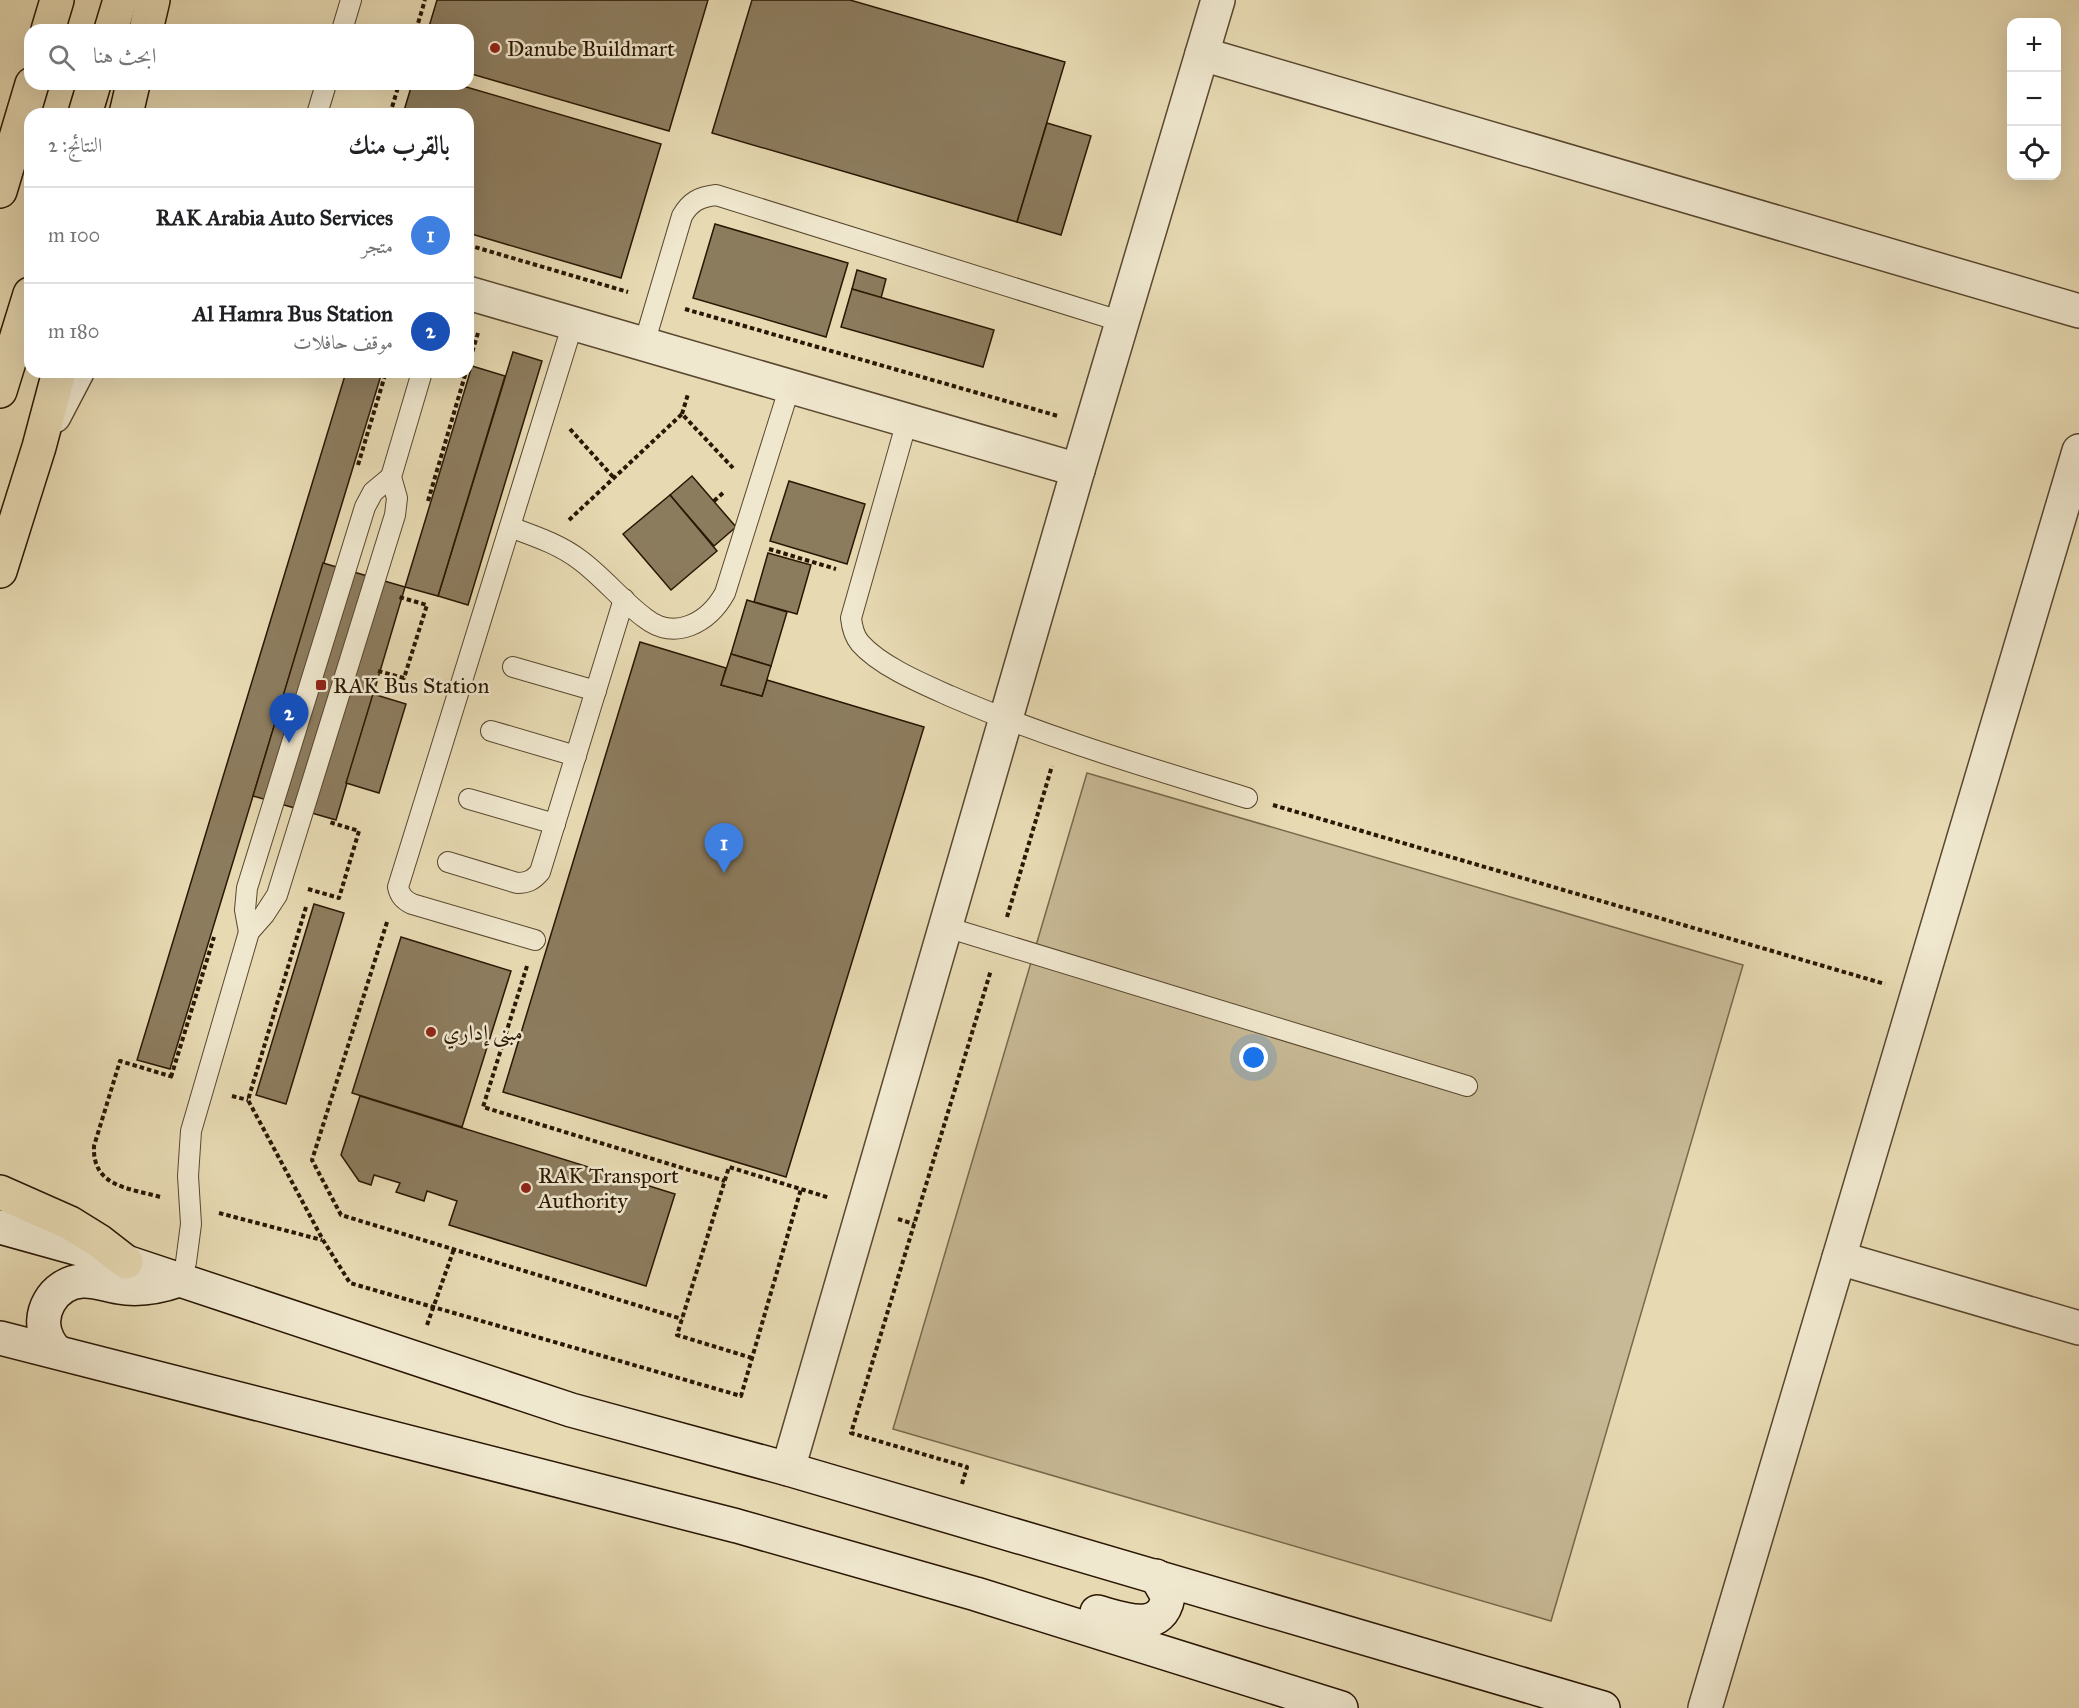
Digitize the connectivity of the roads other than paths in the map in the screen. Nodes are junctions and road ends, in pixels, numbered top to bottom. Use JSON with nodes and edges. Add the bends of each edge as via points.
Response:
{"nodes":[{"id":1,"x":57,"y":0,"type":"edge"},
{"id":2,"x":120,"y":0,"type":"edge"},
{"id":3,"x":153,"y":0,"type":"edge"},
{"id":4,"x":351,"y":0,"type":"edge"},
{"id":5,"x":1218,"y":0,"type":"edge"},
{"id":6,"x":50,"y":24,"type":"edge"},
{"id":7,"x":113,"y":24,"type":"edge"},
{"id":8,"x":147,"y":24,"type":"edge"},
{"id":9,"x":344,"y":24,"type":"edge"},
{"id":10,"x":1202,"y":54,"type":"junction"},
{"id":11,"x":30,"y":90,"type":"edge"},
{"id":12,"x":92,"y":90,"type":"edge"},
{"id":13,"x":132,"y":90,"type":"edge"},
{"id":14,"x":324,"y":90,"type":"edge"},
{"id":15,"x":25,"y":108,"type":"edge"},
{"id":16,"x":87,"y":108,"type":"edge"},
{"id":17,"x":127,"y":108,"type":"edge"},
{"id":18,"x":319,"y":108,"type":"edge"},
{"id":19,"x":24,"y":111,"type":"edge"},
{"id":20,"x":0,"y":191,"type":"edge"},
{"id":21,"x":474,"y":295,"type":"edge"},
{"id":22,"x":2079,"y":311,"type":"edge"},
{"id":23,"x":24,"y":313,"type":"edge"},
{"id":24,"x":1123,"y":321,"type":"junction"},
{"id":25,"x":573,"y":323,"type":"junction"},
{"id":26,"x":644,"y":344,"type":"junction"},
{"id":27,"x":57,"y":378,"type":"edge"},
{"id":28,"x":74,"y":378,"type":"edge"},
{"id":29,"x":420,"y":378,"type":"edge"},
{"id":30,"x":790,"y":386,"type":"junction"},
{"id":31,"x":0,"y":391,"type":"edge"},
{"id":32,"x":907,"y":421,"type":"junction"},
{"id":33,"x":39,"y":447,"type":"junction"},
{"id":34,"x":2079,"y":451,"type":"edge"},
{"id":35,"x":1078,"y":470,"type":"junction"},
{"id":36,"x":392,"y":477,"type":"junction"},
{"id":37,"x":510,"y":527,"type":"junction"},
{"id":38,"x":0,"y":571,"type":"edge"},
{"id":39,"x":624,"y":599,"type":"junction"},
{"id":40,"x":513,"y":667,"type":"dead end"},
{"id":41,"x":596,"y":691,"type":"junction"},
{"id":42,"x":1006,"y":719,"type":"junction"},
{"id":43,"x":491,"y":731,"type":"dead end"},
{"id":44,"x":576,"y":756,"type":"junction"},
{"id":45,"x":1247,"y":798,"type":"road end"},
{"id":46,"x":469,"y":799,"type":"dead end"},
{"id":47,"x":555,"y":824,"type":"junction"},
{"id":48,"x":448,"y":862,"type":"dead end"},
{"id":49,"x":946,"y":927,"type":"junction"},
{"id":50,"x":249,"y":932,"type":"junction"},
{"id":51,"x":535,"y":940,"type":"road end"},
{"id":52,"x":1467,"y":1086,"type":"dead end"},
{"id":53,"x":0,"y":1192,"type":"edge"},
{"id":54,"x":0,"y":1227,"type":"edge"},
{"id":55,"x":1839,"y":1258,"type":"junction"},
{"id":56,"x":126,"y":1262,"type":"junction"},
{"id":57,"x":181,"y":1279,"type":"junction"},
{"id":58,"x":2079,"y":1328,"type":"edge"},
{"id":59,"x":2,"y":1343,"type":"edge"},
{"id":60,"x":56,"y":1351,"type":"junction"},
{"id":61,"x":788,"y":1468,"type":"junction"},
{"id":62,"x":1156,"y":1576,"type":"junction"},
{"id":63,"x":976,"y":1594,"type":"junction"},
{"id":64,"x":1341,"y":1708,"type":"edge"},
{"id":65,"x":1603,"y":1708,"type":"edge"},
{"id":66,"x":1705,"y":1708,"type":"edge"}],
"edges":[{"from":1,"to":6,"type":"main road"},
{"from":2,"to":7,"type":"main road"},
{"from":3,"to":8,"type":"main road"},
{"from":4,"to":9,"type":"lane"},
{"from":5,"to":10,"type":"street"},
{"from":10,"to":22,"type":"street"},
{"from":10,"to":24,"type":"street"},
{"from":11,"to":15,"type":"main road"},
{"from":12,"to":16,"type":"main road"},
{"from":13,"to":17,"type":"main road"},
{"from":14,"to":18,"type":"lane"},
{"from":19,"to":20,"type":"main road"},
{"from":21,"to":25,"type":"street"},
{"from":23,"to":31,"type":"main road"},
{"from":24,"to":26,"type":"lane","via":[[716,195],[695,201],[682,216]]},
{"from":24,"to":35,"type":"street"},
{"from":25,"to":26,"type":"street"},
{"from":25,"to":37,"type":"lane"},
{"from":26,"to":30,"type":"street"},
{"from":27,"to":33,"type":"main road"},
{"from":28,"to":33,"type":"street"},
{"from":29,"to":36,"type":"lane"},
{"from":30,"to":32,"type":"street"},
{"from":30,"to":39,"type":"lane","via":[[725,593],[717,607],[692,626],[676,628],[646,620]]},
{"from":32,"to":35,"type":"street"},
{"from":32,"to":42,"type":"lane","via":[[851,618],[856,636],[887,664]]},
{"from":33,"to":38,"type":"main road"},
{"from":34,"to":55,"type":"street"},
{"from":35,"to":42,"type":"street"},
{"from":36,"to":50,"type":"lane","via":[[397,498],[395,515],[277,895]]},
{"from":36,"to":50,"type":"lane","via":[[373,492],[365,507],[249,880],[245,899]]},
{"from":37,"to":39,"type":"lane","via":[[579,558]]},
{"from":37,"to":51,"type":"lane","via":[[398,887],[405,901],[412,904]]},
{"from":39,"to":41,"type":"lane"},
{"from":40,"to":41,"type":"lane"},
{"from":41,"to":44,"type":"lane"},
{"from":42,"to":45,"type":"lane"},
{"from":42,"to":49,"type":"street"},
{"from":43,"to":44,"type":"lane"},
{"from":44,"to":47,"type":"lane"},
{"from":46,"to":47,"type":"lane"},
{"from":47,"to":48,"type":"lane","via":[[540,872],[525,883]]},
{"from":49,"to":52,"type":"lane"},
{"from":49,"to":61,"type":"street"},
{"from":50,"to":57,"type":"lane","via":[[191,1131],[191,1224]]},
{"from":53,"to":56,"type":"main road","via":[[70,1223]]},
{"from":54,"to":56,"type":"street"},
{"from":55,"to":58,"type":"street"},
{"from":55,"to":66,"type":"street"},
{"from":56,"to":57,"type":"street"},
{"from":57,"to":60,"type":"street","via":[[137,1289],[81,1281],[68,1284],[57,1291],[44,1314],[44,1328]]},
{"from":57,"to":61,"type":"street","via":[[571,1410]]},
{"from":59,"to":60,"type":"street"},
{"from":60,"to":63,"type":"street","via":[[667,1507]]},
{"from":61,"to":62,"type":"street"},
{"from":62,"to":63,"type":"street","via":[[1168,1597],[1166,1609],[1147,1622],[1127,1620],[1031,1592]]},
{"from":62,"to":65,"type":"street"},
{"from":63,"to":64,"type":"street"}]}
